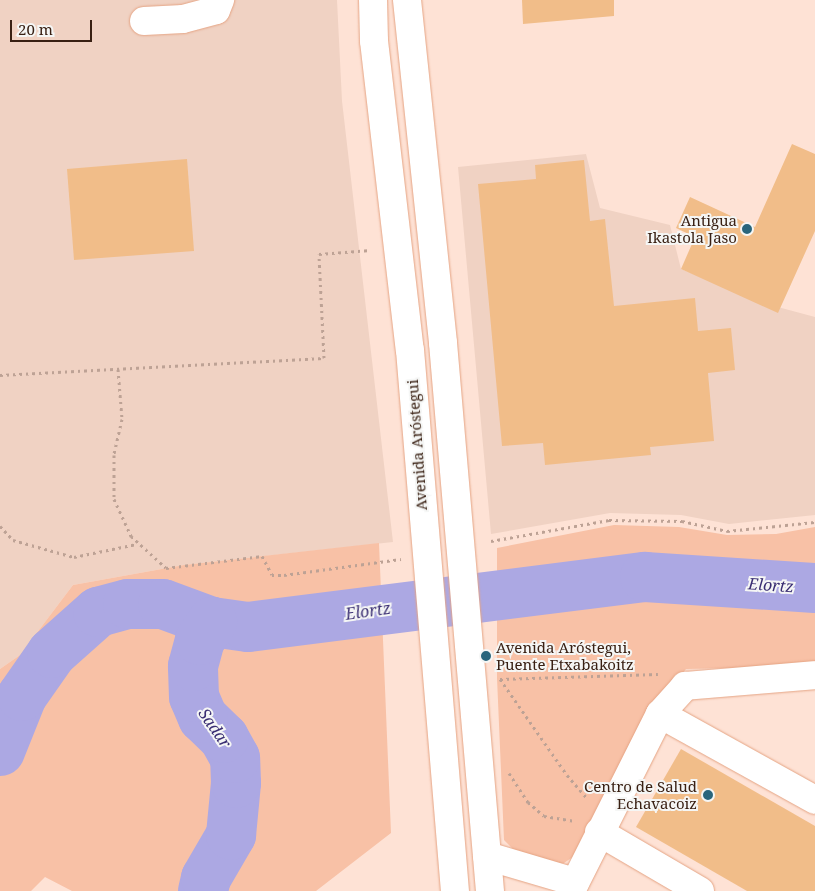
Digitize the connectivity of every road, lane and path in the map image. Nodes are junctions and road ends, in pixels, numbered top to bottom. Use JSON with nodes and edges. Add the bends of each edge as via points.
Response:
{"nodes":[{"id":1,"x":220,"y":0,"type":"edge"},
{"id":2,"x":373,"y":0,"type":"edge"},
{"id":3,"x":407,"y":0,"type":"edge"},
{"id":4,"x":144,"y":21,"type":"dead end"},
{"id":5,"x":371,"y":250,"type":"dead end"},
{"id":6,"x":118,"y":369,"type":"junction"},
{"id":7,"x":0,"y":375,"type":"edge"},
{"id":8,"x":815,"y":522,"type":"edge"},
{"id":9,"x":1,"y":526,"type":"edge"},
{"id":10,"x":491,"y":542,"type":"dead end"},
{"id":11,"x":138,"y":544,"type":"junction"},
{"id":12,"x":387,"y":561,"type":"dead end"},
{"id":13,"x":815,"y":675,"type":"edge"},
{"id":14,"x":661,"y":678,"type":"dead end"},
{"id":15,"x":660,"y":714,"type":"junction"},
{"id":16,"x":507,"y":769,"type":"dead end"},
{"id":17,"x":815,"y":800,"type":"edge"},
{"id":18,"x":592,"y":802,"type":"dead end"},
{"id":19,"x":591,"y":825,"type":"junction"},
{"id":20,"x":487,"y":856,"type":"junction"},
{"id":21,"x":573,"y":887,"type":"edge"},
{"id":22,"x":455,"y":891,"type":"edge"},
{"id":23,"x":490,"y":891,"type":"edge"},
{"id":24,"x":700,"y":891,"type":"edge"}],
"edges":[{"from":1,"to":4,"type":"main road","via":[[216,10],[183,19]]},
{"from":2,"to":22,"type":"main road","name":"Avenida Aróstegui","via":[[374,41],[410,350],[424,561]]},
{"from":3,"to":20,"type":"main road","via":[[462,558]]},
{"from":5,"to":6,"type":"path","via":[[320,254],[324,358]]},
{"from":6,"to":7,"type":"path"},
{"from":6,"to":11,"type":"path","via":[[122,419],[114,455],[114,499]]},
{"from":8,"to":10,"type":"path","via":[[727,531],[682,521],[609,520]]},
{"from":9,"to":11,"type":"path","via":[[13,540],[74,557]]},
{"from":11,"to":12,"type":"path","via":[[166,568],[262,556],[272,575],[284,575]]},
{"from":13,"to":15,"type":"main road","via":[[685,686]]},
{"from":14,"to":18,"type":"path","via":[[657,672],[500,679],[567,775]]},
{"from":15,"to":17,"type":"main road"},
{"from":15,"to":19,"type":"main road"},
{"from":16,"to":19,"type":"path","via":[[528,802],[544,816]]},
{"from":19,"to":21,"type":"main road"},
{"from":19,"to":24,"type":"main road"},
{"from":20,"to":21,"type":"main road"},
{"from":20,"to":23,"type":"main road"}]}
